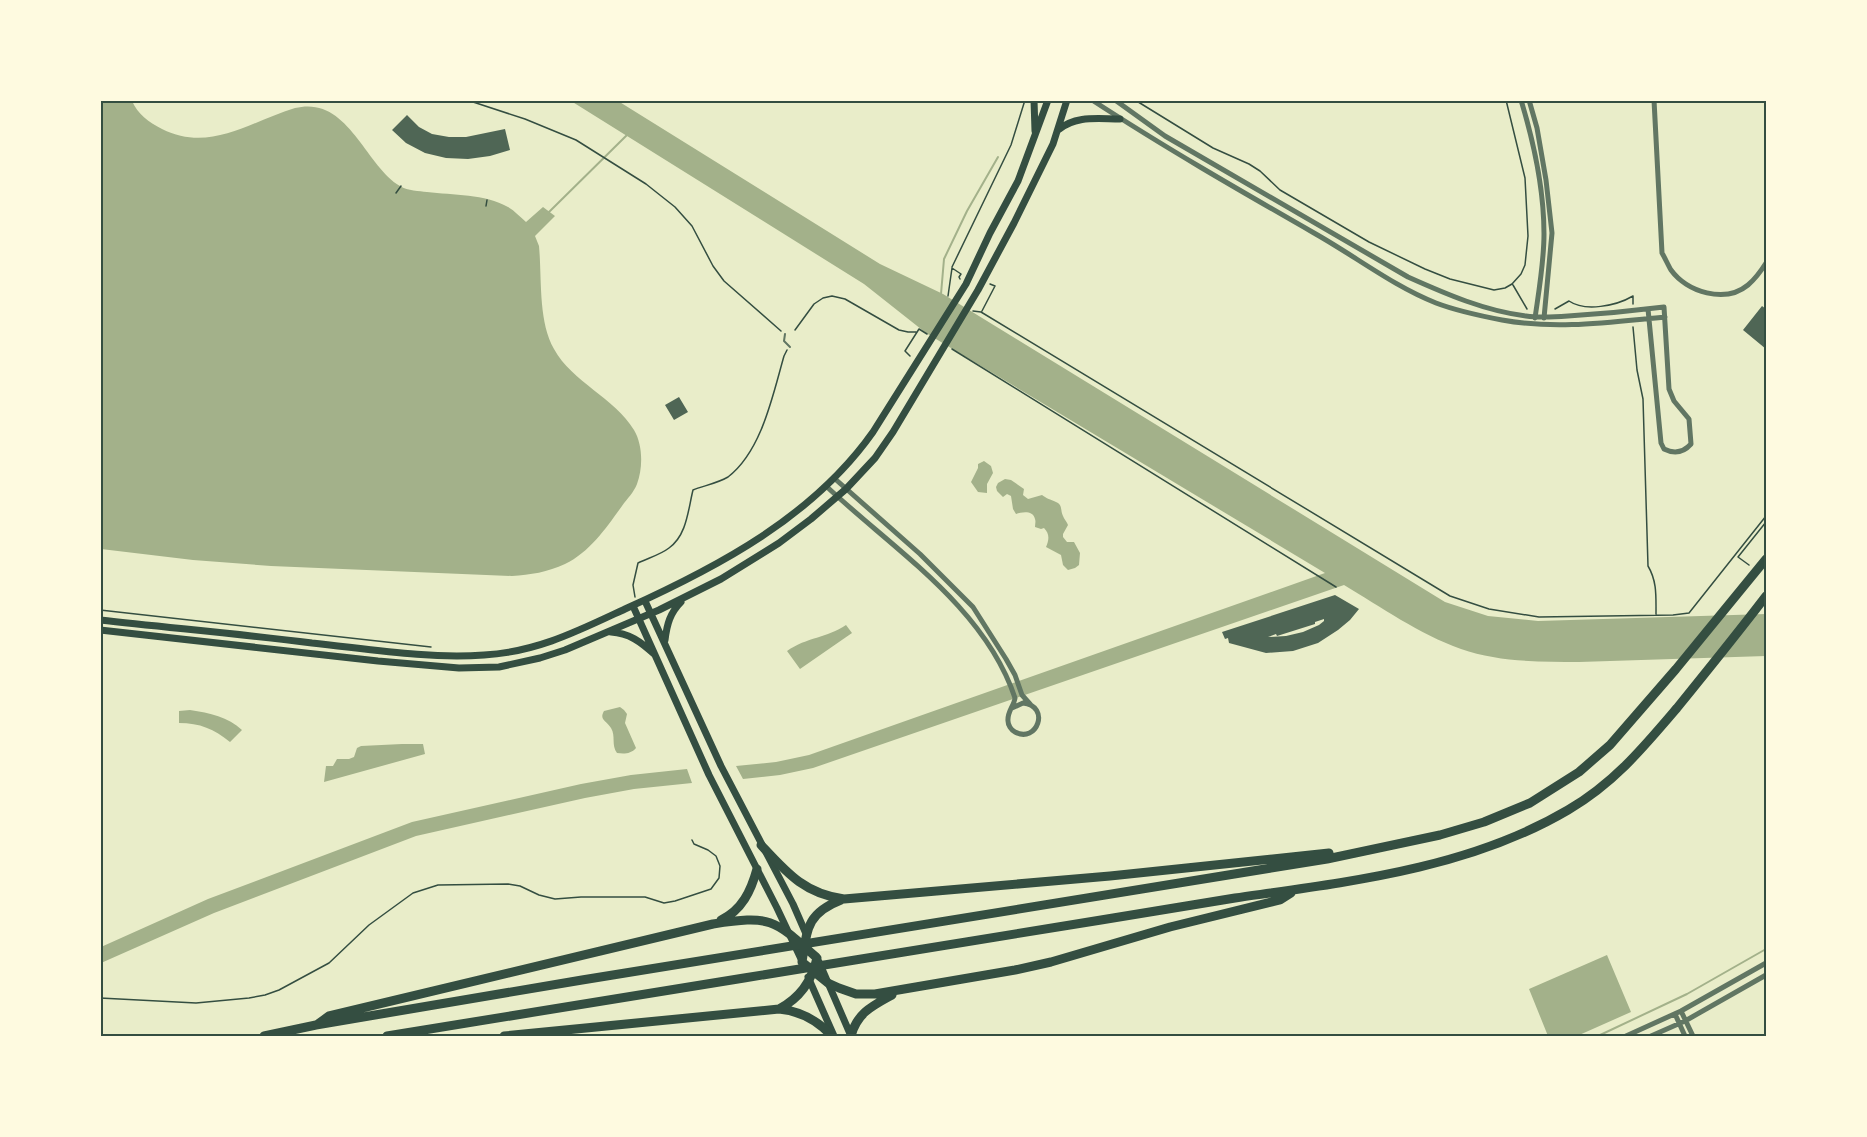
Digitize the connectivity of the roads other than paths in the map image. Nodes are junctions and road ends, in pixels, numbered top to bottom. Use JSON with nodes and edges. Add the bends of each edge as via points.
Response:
{"nodes":[{"id":1,"x":1034,"y":100,"type":"edge"},
{"id":2,"x":1048,"y":100,"type":"edge"},
{"id":3,"x":1067,"y":100,"type":"edge"},
{"id":4,"x":1092,"y":100,"type":"edge"},
{"id":5,"x":1115,"y":100,"type":"edge"},
{"id":6,"x":1521,"y":100,"type":"edge"},
{"id":7,"x":1529,"y":100,"type":"edge"},
{"id":8,"x":1654,"y":100,"type":"edge"},
{"id":9,"x":1120,"y":119,"type":"junction"},
{"id":10,"x":1058,"y":130,"type":"junction"},
{"id":11,"x":1035,"y":136,"type":"junction"},
{"id":12,"x":1767,"y":263,"type":"edge"},
{"id":13,"x":1648,"y":309,"type":"junction"},
{"id":14,"x":1536,"y":317,"type":"junction"},
{"id":15,"x":1544,"y":317,"type":"junction"},
{"id":16,"x":1665,"y":317,"type":"junction"},
{"id":17,"x":1649,"y":319,"type":"junction"},
{"id":18,"x":1534,"y":324,"type":"junction"},
{"id":19,"x":1544,"y":325,"type":"junction"},
{"id":20,"x":785,"y":334,"type":"road end"},
{"id":21,"x":790,"y":347,"type":"road end"},
{"id":22,"x":834,"y":478,"type":"junction"},
{"id":23,"x":826,"y":486,"type":"junction"},
{"id":24,"x":846,"y":489,"type":"junction"},
{"id":25,"x":838,"y":496,"type":"junction"},
{"id":26,"x":1767,"y":559,"type":"edge"},
{"id":27,"x":1767,"y":596,"type":"edge"},
{"id":28,"x":685,"y":598,"type":"junction"},
{"id":29,"x":645,"y":601,"type":"junction"},
{"id":30,"x":633,"y":606,"type":"junction"},
{"id":31,"x":651,"y":613,"type":"junction"},
{"id":32,"x":638,"y":619,"type":"junction"},
{"id":33,"x":100,"y":620,"type":"edge"},
{"id":34,"x":100,"y":630,"type":"edge"},
{"id":35,"x":609,"y":632,"type":"junction"},
{"id":36,"x":664,"y":642,"type":"junction"},
{"id":37,"x":369,"y":650,"type":"junction"},
{"id":38,"x":656,"y":655,"type":"junction"},
{"id":39,"x":378,"y":662,"type":"junction"},
{"id":40,"x":1031,"y":705,"type":"junction"},
{"id":41,"x":1012,"y":708,"type":"junction"},
{"id":42,"x":761,"y":845,"type":"junction"},
{"id":43,"x":1390,"y":847,"type":"junction"},
{"id":44,"x":757,"y":869,"type":"junction"},
{"id":45,"x":1296,"y":890,"type":"junction"},
{"id":46,"x":844,"y":899,"type":"junction"},
{"id":47,"x":713,"y":924,"type":"junction"},
{"id":48,"x":789,"y":934,"type":"junction"},
{"id":49,"x":807,"y":934,"type":"junction"},
{"id":50,"x":804,"y":946,"type":"junction"},
{"id":51,"x":817,"y":958,"type":"junction"},
{"id":52,"x":802,"y":962,"type":"junction"},
{"id":53,"x":1767,"y":963,"type":"edge"},
{"id":54,"x":1767,"y":975,"type":"edge"},
{"id":55,"x":812,"y":976,"type":"junction"},
{"id":56,"x":828,"y":983,"type":"junction"},
{"id":57,"x":903,"y":991,"type":"junction"},
{"id":58,"x":778,"y":1009,"type":"junction"},
{"id":59,"x":1678,"y":1012,"type":"junction"},
{"id":60,"x":1682,"y":1022,"type":"junction"},
{"id":61,"x":316,"y":1025,"type":"junction"},
{"id":62,"x":264,"y":1036,"type":"edge"},
{"id":63,"x":387,"y":1036,"type":"edge"},
{"id":64,"x":504,"y":1036,"type":"edge"},
{"id":65,"x":833,"y":1036,"type":"edge"},
{"id":66,"x":851,"y":1036,"type":"edge"},
{"id":67,"x":1626,"y":1036,"type":"edge"},
{"id":68,"x":1651,"y":1036,"type":"edge"},
{"id":69,"x":1685,"y":1036,"type":"edge"},
{"id":70,"x":1693,"y":1036,"type":"edge"}],
"edges":[{"from":1,"to":11,"type":"main road"},
{"from":2,"to":11,"type":"main road"},
{"from":3,"to":10,"type":"main road"},
{"from":4,"to":9,"type":"street"},
{"from":5,"to":14,"type":"street","via":[[1165,135],[1408,277],[1467,301]]},
{"from":6,"to":14,"type":"street","via":[[1540,180],[1544,233]]},
{"from":7,"to":15,"type":"street","via":[[1545,170],[1552,233]]},
{"from":8,"to":12,"type":"street","via":[[1662,253],[1672,271],[1684,283],[1706,293],[1724,295],[1747,286]]},
{"from":9,"to":10,"type":"main road","via":[[1076,120]]},
{"from":9,"to":18,"type":"street","via":[[1416,294],[1472,313]]},
{"from":10,"to":24,"type":"main road","via":[[978,290],[893,432]]},
{"from":11,"to":22,"type":"main road","via":[[1018,181],[922,354],[859,453]]},
{"from":13,"to":15,"type":"street"},
{"from":13,"to":16,"type":"street","via":[[1665,308]]},
{"from":13,"to":17,"type":"street"},
{"from":14,"to":15,"type":"street"},
{"from":14,"to":18,"type":"street"},
{"from":15,"to":19,"type":"street"},
{"from":16,"to":17,"type":"street"},
{"from":16,"to":17,"type":"street","via":[[1669,389],[1689,419],[1691,444],[1678,452],[1664,449],[1661,443]]},
{"from":17,"to":19,"type":"street"},
{"from":18,"to":19,"type":"street"},
{"from":20,"to":21,"type":"lane","via":[[784,341]]},
{"from":22,"to":23,"type":"main road"},
{"from":22,"to":24,"type":"street"},
{"from":23,"to":25,"type":"street"},
{"from":23,"to":29,"type":"main road","via":[[745,547]]},
{"from":24,"to":25,"type":"main road"},
{"from":24,"to":40,"type":"street","via":[[966,600],[986,626]]},
{"from":25,"to":28,"type":"main road","via":[[779,543]]},
{"from":25,"to":41,"type":"street","via":[[965,613],[1010,684],[1015,697]]},
{"from":26,"to":43,"type":"highway","via":[[1610,745],[1579,772],[1530,803],[1484,822]]},
{"from":27,"to":45,"type":"highway","via":[[1625,768],[1592,795],[1543,824],[1501,842],[1399,871]]},
{"from":28,"to":31,"type":"main road"},
{"from":28,"to":36,"type":"main road","via":[[668,619]]},
{"from":29,"to":30,"type":"main road"},
{"from":29,"to":31,"type":"main road"},
{"from":30,"to":32,"type":"main road"},
{"from":30,"to":37,"type":"main road","via":[[566,637],[513,652],[458,656]]},
{"from":31,"to":32,"type":"main road"},
{"from":31,"to":36,"type":"main road"},
{"from":32,"to":35,"type":"main road"},
{"from":32,"to":38,"type":"main road"},
{"from":33,"to":37,"type":"main road"},
{"from":34,"to":39,"type":"main road"},
{"from":35,"to":38,"type":"main road","via":[[631,636]]},
{"from":35,"to":39,"type":"main road","via":[[540,658],[499,667]]},
{"from":36,"to":42,"type":"main road"},
{"from":37,"to":39,"type":"main road"},
{"from":38,"to":44,"type":"main road"},
{"from":40,"to":41,"type":"street"},
{"from":40,"to":41,"type":"street","via":[[1038,712],[1039,721],[1026,734],[1010,727],[1008,716]]},
{"from":42,"to":46,"type":"highway","via":[[806,887],[823,896]]},
{"from":42,"to":49,"type":"main road"},
{"from":43,"to":46,"type":"highway"},
{"from":43,"to":61,"type":"highway"},
{"from":44,"to":47,"type":"highway","via":[[742,904]]},
{"from":44,"to":48,"type":"main road"},
{"from":45,"to":57,"type":"highway","via":[[1280,900],[1051,962]]},
{"from":45,"to":63,"type":"highway"},
{"from":46,"to":49,"type":"highway","via":[[816,914]]},
{"from":47,"to":48,"type":"highway","via":[[760,920],[776,924]]},
{"from":47,"to":61,"type":"highway","via":[[329,1016]]},
{"from":48,"to":50,"type":"highway"},
{"from":48,"to":52,"type":"main road"},
{"from":49,"to":50,"type":"highway"},
{"from":49,"to":51,"type":"main road"},
{"from":50,"to":51,"type":"highway"},
{"from":50,"to":52,"type":"highway"},
{"from":51,"to":55,"type":"highway"},
{"from":51,"to":56,"type":"main road"},
{"from":52,"to":55,"type":"highway"},
{"from":53,"to":59,"type":"street"},
{"from":54,"to":60,"type":"street"},
{"from":55,"to":56,"type":"highway"},
{"from":55,"to":58,"type":"highway","via":[[799,995]]},
{"from":55,"to":65,"type":"main road"},
{"from":56,"to":57,"type":"highway","via":[[859,995]]},
{"from":56,"to":66,"type":"main road"},
{"from":57,"to":66,"type":"highway","via":[[860,1016]]},
{"from":58,"to":64,"type":"highway"},
{"from":58,"to":65,"type":"highway","via":[[804,1015]]},
{"from":59,"to":60,"type":"street"},
{"from":59,"to":67,"type":"street"},
{"from":60,"to":68,"type":"street"},
{"from":60,"to":69,"type":"street"},
{"from":60,"to":70,"type":"street"},
{"from":61,"to":62,"type":"highway"}]}
